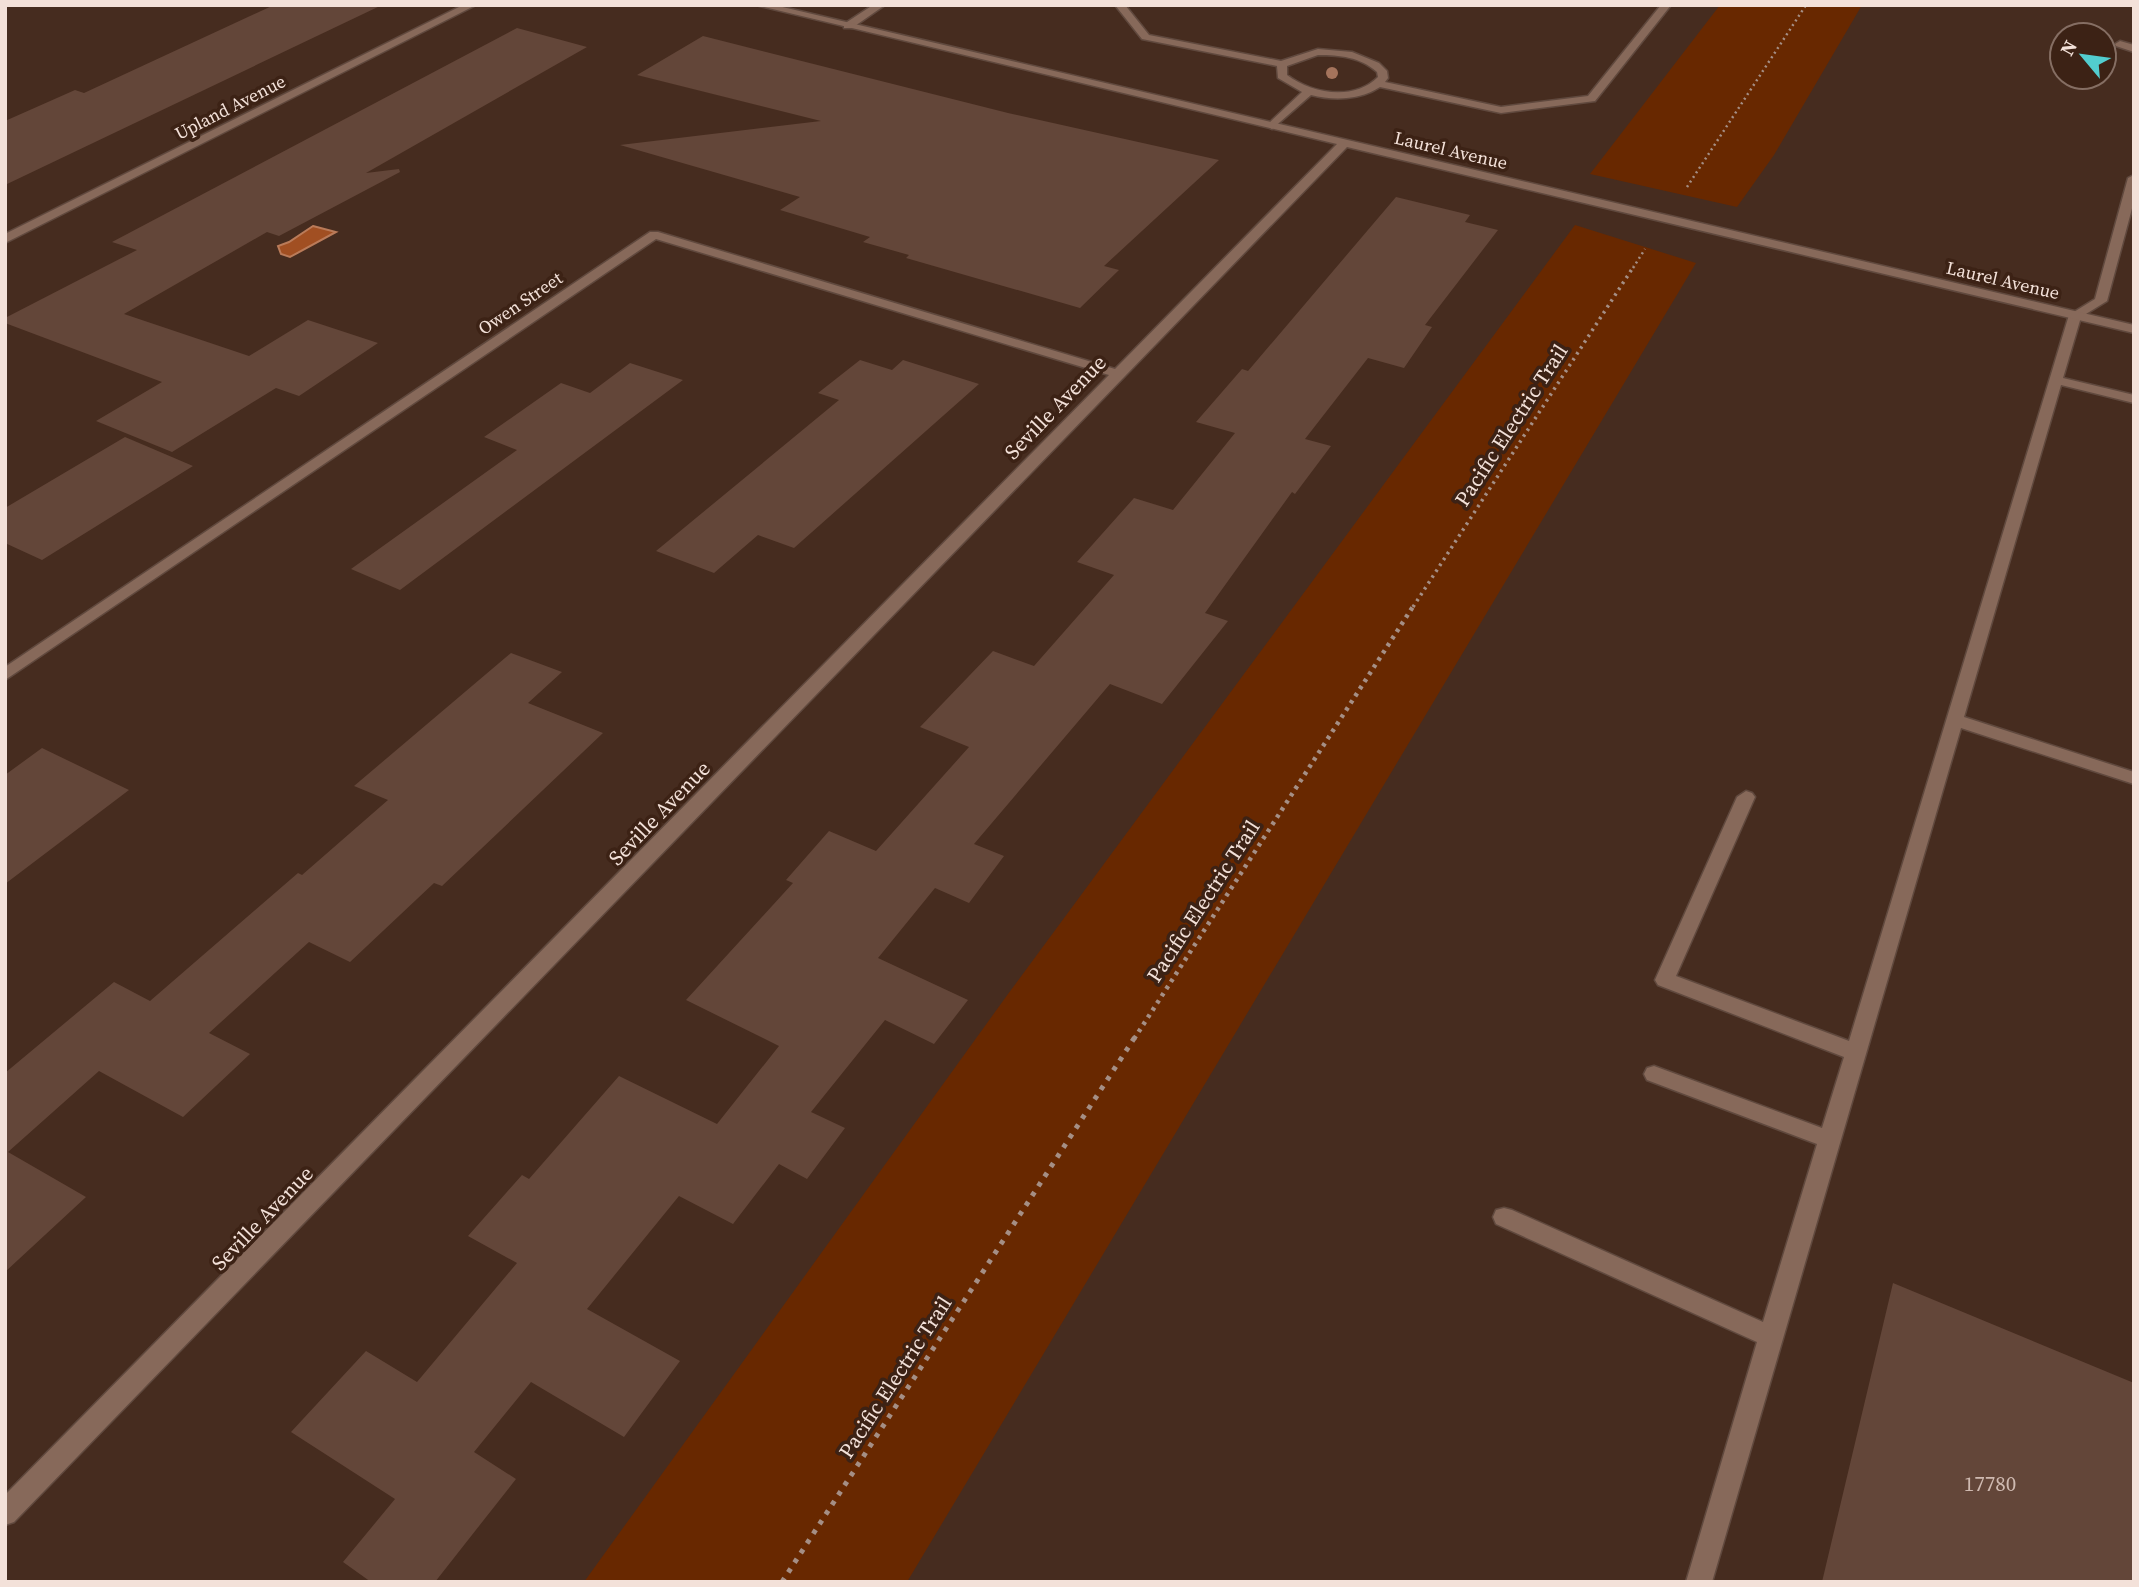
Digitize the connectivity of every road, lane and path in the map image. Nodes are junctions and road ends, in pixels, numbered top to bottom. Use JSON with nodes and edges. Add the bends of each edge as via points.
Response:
{"nodes":[{"id":1,"x":471,"y":5,"type":"edge"},
{"id":2,"x":761,"y":5,"type":"edge"},
{"id":3,"x":880,"y":5,"type":"edge"},
{"id":4,"x":1120,"y":5,"type":"edge"},
{"id":5,"x":1666,"y":5,"type":"edge"},
{"id":6,"x":1806,"y":5,"type":"edge"},
{"id":7,"x":848,"y":26,"type":"junction"},
{"id":8,"x":2120,"y":44,"type":"dead end"},
{"id":9,"x":2134,"y":48,"type":"edge"},
{"id":10,"x":1282,"y":64,"type":"junction"},
{"id":11,"x":1379,"y":84,"type":"junction"},
{"id":12,"x":1308,"y":92,"type":"junction"},
{"id":13,"x":1272,"y":126,"type":"junction"},
{"id":14,"x":1344,"y":143,"type":"junction"},
{"id":15,"x":2134,"y":178,"type":"edge"},
{"id":16,"x":1681,"y":197,"type":"dead end"},
{"id":17,"x":5,"y":239,"type":"edge"},
{"id":18,"x":1652,"y":239,"type":"dead end"},
{"id":19,"x":2075,"y":315,"type":"junction"},
{"id":20,"x":2134,"y":329,"type":"edge"},
{"id":21,"x":1119,"y":374,"type":"junction"},
{"id":22,"x":2056,"y":380,"type":"junction"},
{"id":23,"x":2134,"y":399,"type":"edge"},
{"id":24,"x":5,"y":674,"type":"edge"},
{"id":25,"x":1955,"y":720,"type":"junction"},
{"id":26,"x":2134,"y":778,"type":"edge"},
{"id":27,"x":1746,"y":797,"type":"dead end"},
{"id":28,"x":1857,"y":1053,"type":"junction"},
{"id":29,"x":1654,"y":1074,"type":"dead end"},
{"id":30,"x":1830,"y":1140,"type":"junction"},
{"id":31,"x":1504,"y":1217,"type":"dead end"},
{"id":32,"x":1771,"y":1337,"type":"junction"},
{"id":33,"x":5,"y":1513,"type":"edge"},
{"id":34,"x":782,"y":1582,"type":"edge"},
{"id":35,"x":1699,"y":1582,"type":"edge"}],
"edges":[{"from":1,"to":17,"type":"street","name":"Upland Avenue"},
{"from":2,"to":7,"type":"street","name":"Laurel Avenue"},
{"from":3,"to":7,"type":"street"},
{"from":4,"to":10,"type":"street","via":[[1146,37]]},
{"from":5,"to":11,"type":"street","via":[[1591,99],[1501,110]]},
{"from":6,"to":16,"type":"path"},
{"from":7,"to":13,"type":"street","name":"Laurel Avenue"},
{"from":8,"to":9,"type":"street"},
{"from":10,"to":11,"type":"street","via":[[1310,53],[1350,54],[1376,64],[1382,71]]},
{"from":10,"to":12,"type":"street","via":[[1287,82]]},
{"from":11,"to":12,"type":"street","via":[[1340,95]]},
{"from":12,"to":13,"type":"street"},
{"from":13,"to":14,"type":"street","name":"Laurel Avenue"},
{"from":14,"to":19,"type":"street","name":"Laurel Avenue"},
{"from":14,"to":21,"type":"street","name":"Seville Avenue"},
{"from":15,"to":19,"type":"street","via":[[2101,301]]},
{"from":18,"to":34,"type":"path","name":"Pacific Electric Trail"},
{"from":19,"to":20,"type":"street","name":"Laurel Avenue"},
{"from":19,"to":22,"type":"street"},
{"from":21,"to":24,"type":"street","name":"Owen Street","via":[[654,235]]},
{"from":21,"to":33,"type":"street","name":"Seville Avenue"},
{"from":22,"to":23,"type":"street"},
{"from":22,"to":25,"type":"street"},
{"from":25,"to":26,"type":"street"},
{"from":25,"to":28,"type":"street"},
{"from":27,"to":28,"type":"street","via":[[1665,980]]},
{"from":28,"to":30,"type":"street"},
{"from":29,"to":30,"type":"street"},
{"from":30,"to":32,"type":"street"},
{"from":31,"to":32,"type":"street"},
{"from":32,"to":35,"type":"street"}]}
